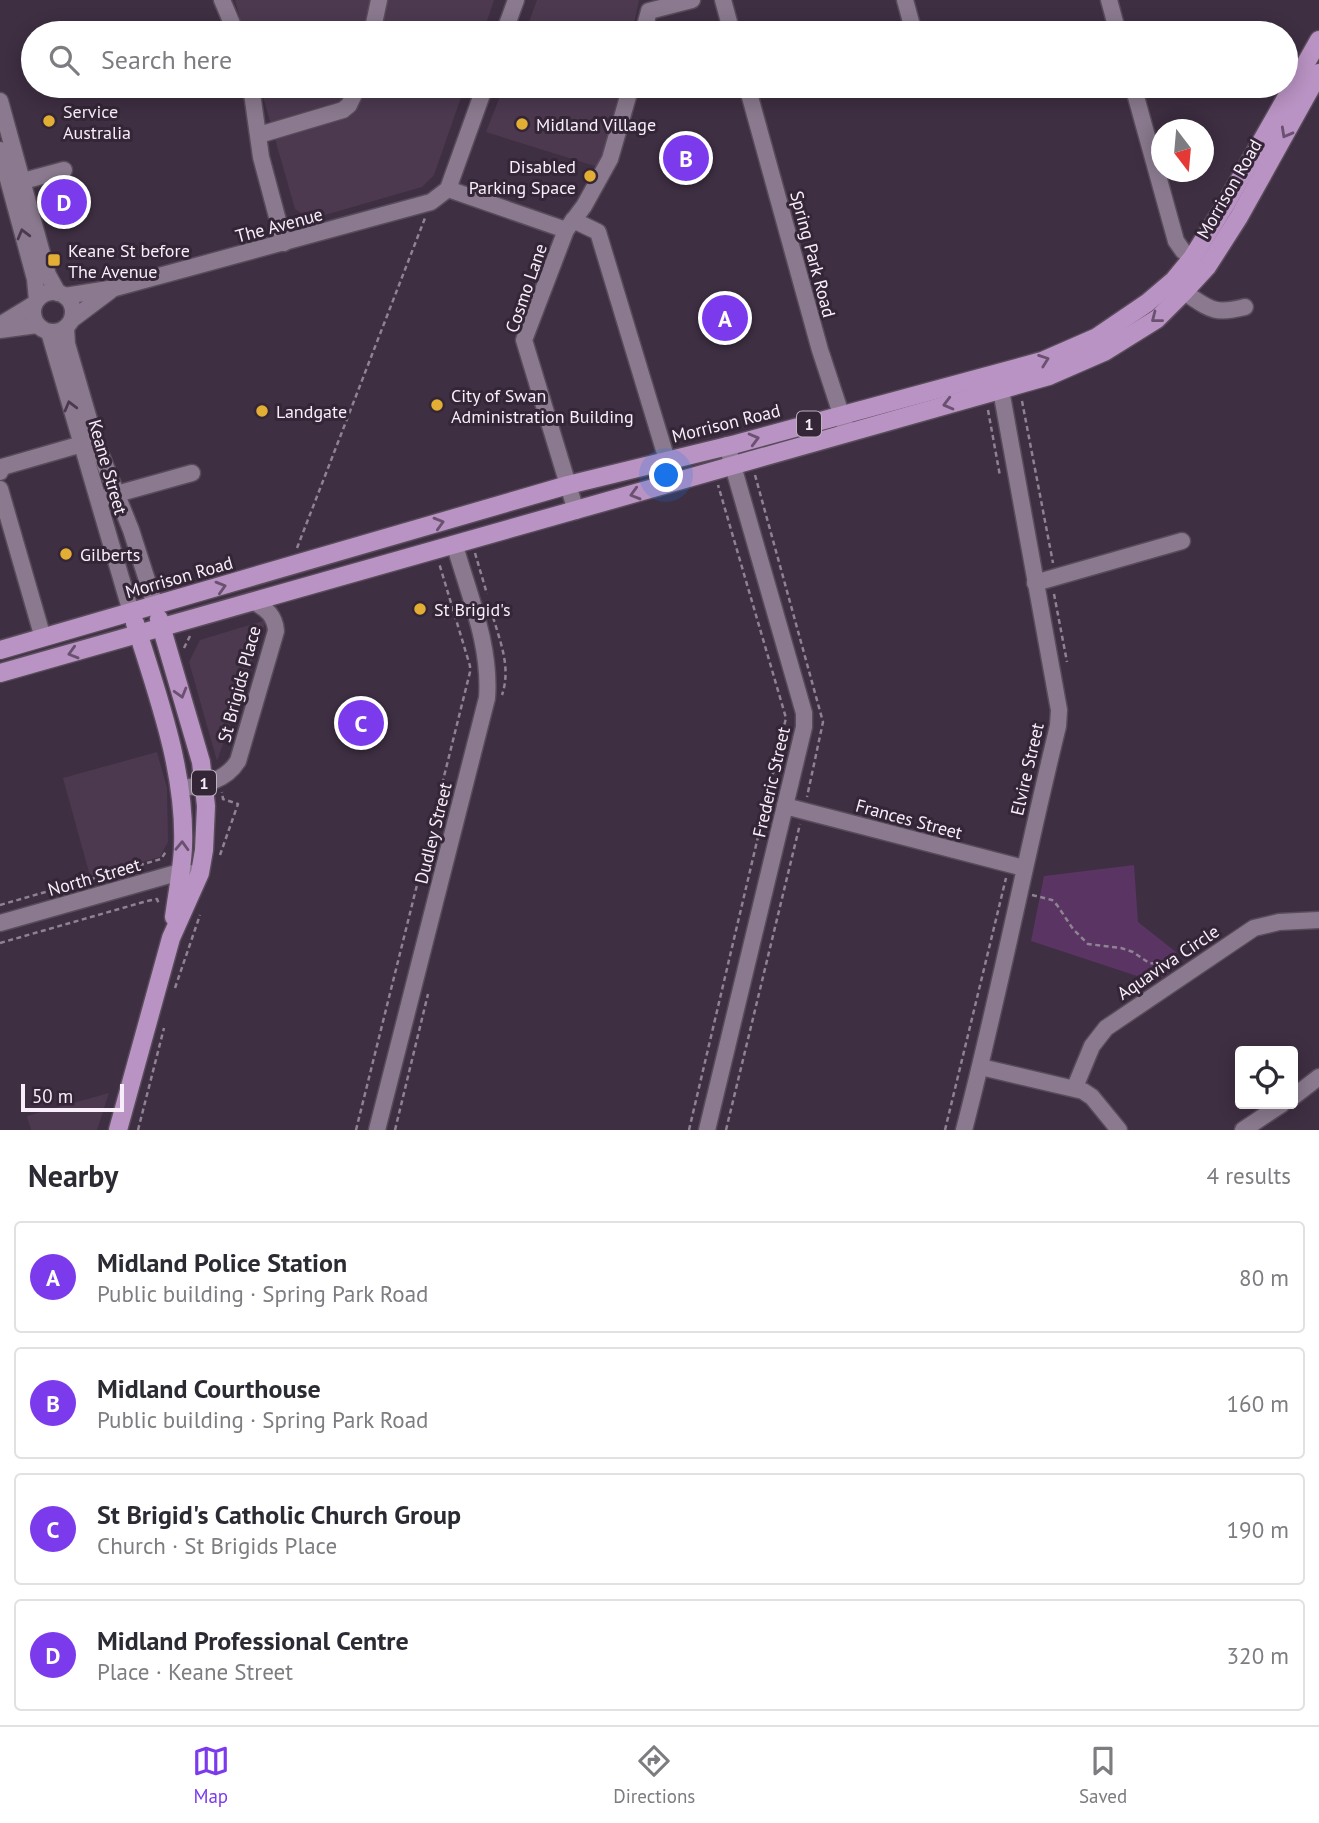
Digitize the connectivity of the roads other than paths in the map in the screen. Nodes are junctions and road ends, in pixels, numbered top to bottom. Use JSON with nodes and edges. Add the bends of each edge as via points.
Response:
{"nodes":[{"id":1,"x":222,"y":0,"type":"edge"},
{"id":2,"x":379,"y":0,"type":"edge"},
{"id":3,"x":516,"y":0,"type":"edge"},
{"id":4,"x":692,"y":0,"type":"edge"},
{"id":5,"x":723,"y":0,"type":"edge"},
{"id":6,"x":905,"y":0,"type":"edge"},
{"id":7,"x":1109,"y":0,"type":"edge"},
{"id":8,"x":231,"y":21,"type":"edge"},
{"id":9,"x":375,"y":21,"type":"edge"},
{"id":10,"x":508,"y":21,"type":"edge"},
{"id":11,"x":646,"y":21,"type":"edge"},
{"id":12,"x":729,"y":21,"type":"edge"},
{"id":13,"x":911,"y":21,"type":"edge"},
{"id":14,"x":1115,"y":21,"type":"edge"},
{"id":15,"x":1319,"y":40,"type":"edge"},
{"id":16,"x":1319,"y":73,"type":"edge"},
{"id":17,"x":1298,"y":77,"type":"edge"},
{"id":18,"x":253,"y":98,"type":"edge"},
{"id":19,"x":352,"y":98,"type":"edge"},
{"id":20,"x":481,"y":98,"type":"edge"},
{"id":21,"x":628,"y":98,"type":"edge"},
{"id":22,"x":750,"y":98,"type":"edge"},
{"id":23,"x":1136,"y":98,"type":"edge"},
{"id":24,"x":1286,"y":98,"type":"edge"},
{"id":25,"x":0,"y":101,"type":"edge"},
{"id":26,"x":258,"y":135,"type":"junction"},
{"id":27,"x":0,"y":150,"type":"edge"},
{"id":28,"x":64,"y":170,"type":"dead end"},
{"id":29,"x":16,"y":183,"type":"junction"},
{"id":30,"x":447,"y":189,"type":"junction"},
{"id":31,"x":570,"y":225,"type":"junction"},
{"id":32,"x":284,"y":243,"type":"junction"},
{"id":33,"x":1199,"y":263,"type":"junction"},
{"id":34,"x":115,"y":288,"type":"junction"},
{"id":35,"x":1184,"y":292,"type":"junction"},
{"id":36,"x":62,"y":295,"type":"junction"},
{"id":37,"x":36,"y":302,"type":"junction"},
{"id":38,"x":1245,"y":307,"type":"dead end"},
{"id":39,"x":70,"y":323,"type":"junction"},
{"id":40,"x":0,"y":328,"type":"edge"},
{"id":41,"x":43,"y":329,"type":"junction"},
{"id":42,"x":1000,"y":381,"type":"junction"},
{"id":43,"x":844,"y":424,"type":"junction"},
{"id":44,"x":88,"y":442,"type":"junction"},
{"id":45,"x":727,"y":445,"type":"junction"},
{"id":46,"x":667,"y":460,"type":"junction"},
{"id":47,"x":733,"y":466,"type":"junction"},
{"id":48,"x":0,"y":472,"type":"edge"},
{"id":49,"x":192,"y":473,"type":"dead end"},
{"id":50,"x":568,"y":485,"type":"junction"},
{"id":51,"x":0,"y":489,"type":"edge"},
{"id":52,"x":116,"y":495,"type":"junction"},
{"id":53,"x":97,"y":500,"type":"junction"},
{"id":54,"x":576,"y":511,"type":"junction"},
{"id":55,"x":1182,"y":541,"type":"dead end"},
{"id":56,"x":456,"y":551,"type":"junction"},
{"id":57,"x":1035,"y":583,"type":"junction"},
{"id":58,"x":254,"y":602,"type":"junction"},
{"id":59,"x":155,"y":605,"type":"junction"},
{"id":60,"x":131,"y":612,"type":"junction"},
{"id":61,"x":162,"y":628,"type":"junction"},
{"id":62,"x":138,"y":634,"type":"junction"},
{"id":63,"x":43,"y":638,"type":"junction"},
{"id":64,"x":0,"y":650,"type":"edge"},
{"id":65,"x":0,"y":673,"type":"edge"},
{"id":66,"x":205,"y":784,"type":"junction"},
{"id":67,"x":179,"y":789,"type":"junction"},
{"id":68,"x":785,"y":806,"type":"junction"},
{"id":69,"x":1016,"y":866,"type":"junction"},
{"id":70,"x":180,"y":872,"type":"junction"},
{"id":71,"x":200,"y":873,"type":"junction"},
{"id":72,"x":1319,"y":920,"type":"edge"},
{"id":73,"x":0,"y":923,"type":"edge"},
{"id":74,"x":172,"y":938,"type":"junction"},
{"id":75,"x":981,"y":1066,"type":"junction"},
{"id":76,"x":1319,"y":1077,"type":"edge"},
{"id":77,"x":1075,"y":1087,"type":"junction"},
{"id":78,"x":1298,"y":1093,"type":"edge"},
{"id":79,"x":1274,"y":1109,"type":"edge"},
{"id":80,"x":118,"y":1130,"type":"edge"},
{"id":81,"x":377,"y":1130,"type":"edge"},
{"id":82,"x":707,"y":1130,"type":"edge"},
{"id":83,"x":964,"y":1130,"type":"edge"},
{"id":84,"x":1119,"y":1130,"type":"edge"},
{"id":85,"x":1243,"y":1130,"type":"edge"}],
"edges":[{"from":1,"to":8,"type":"street"},
{"from":2,"to":9,"type":"street"},
{"from":3,"to":10,"type":"street"},
{"from":4,"to":11,"type":"street","via":[[649,11]]},
{"from":5,"to":12,"type":"street"},
{"from":6,"to":13,"type":"street"},
{"from":7,"to":14,"type":"street"},
{"from":15,"to":17,"type":"main road","name":"Morrison Road","number":"1"},
{"from":16,"to":33,"type":"main road","name":"Morrison Road","number":"1","one_way":true,"via":[[1239,217]]},
{"from":18,"to":26,"type":"street"},
{"from":19,"to":26,"type":"street","via":[[343,110]]},
{"from":20,"to":30,"type":"street"},
{"from":21,"to":31,"type":"street","name":"Cosmo Lane","via":[[610,159]]},
{"from":22,"to":43,"type":"street","name":"Spring Park Road"},
{"from":23,"to":33,"type":"street","via":[[1176,242]]},
{"from":24,"to":33,"type":"main road","name":"Morrison Road","number":"1","via":[[1224,207]]},
{"from":25,"to":29,"type":"street"},
{"from":26,"to":32,"type":"street"},
{"from":27,"to":29,"type":"street"},
{"from":28,"to":29,"type":"street"},
{"from":29,"to":36,"type":"street","via":[[48,275]]},
{"from":37,"to":29,"type":"street","one_way":true},
{"from":30,"to":31,"type":"street"},
{"from":30,"to":32,"type":"street","name":"The Avenue","via":[[431,202]]},
{"from":31,"to":46,"type":"street","via":[[598,232]]},
{"from":31,"to":50,"type":"street","name":"Cosmo Lane","via":[[524,340]]},
{"from":32,"to":34,"type":"street","name":"The Avenue"},
{"from":33,"to":35,"type":"main road","name":"Morrison Road","number":"1"},
{"from":42,"to":33,"type":"main road","name":"Morrison Road","number":"1","one_way":true,"via":[[1097,337]]},
{"from":34,"to":36,"type":"street","name":"The Avenue"},
{"from":34,"to":39,"type":"street","name":"The Avenue"},
{"from":35,"to":38,"type":"street","via":[[1210,309],[1224,312]]},
{"from":35,"to":42,"type":"main road","name":"Morrison Road","number":"1","one_way":true,"via":[[1157,319],[1104,352],[1049,376]]},
{"from":36,"to":37,"type":"street","via":[[46,293]]},
{"from":36,"to":39,"type":"street","via":[[73,308]]},
{"from":37,"to":40,"type":"street"},
{"from":37,"to":41,"type":"street","via":[[33,317]]},
{"from":39,"to":41,"type":"street","via":[[58,332]]},
{"from":39,"to":44,"type":"street","name":"Keane Street","via":[[67,344]]},
{"from":40,"to":41,"type":"street"},
{"from":44,"to":41,"type":"street","name":"Keane Street","one_way":true},
{"from":42,"to":43,"type":"main road","name":"Morrison Road","number":"1"},
{"from":42,"to":57,"type":"street","name":"Elvire Street"},
{"from":45,"to":43,"type":"main road","name":"Morrison Road","number":"1","one_way":true},
{"from":43,"to":47,"type":"main road","name":"Morrison Road","number":"1"},
{"from":44,"to":48,"type":"street","via":[[2,467]]},
{"from":44,"to":52,"type":"street","name":"Keane Street"},
{"from":44,"to":53,"type":"street","name":"Keane Street"},
{"from":45,"to":46,"type":"main road","name":"Morrison Road","number":"1"},
{"from":45,"to":47,"type":"street","name":"Frederic Street"},
{"from":46,"to":50,"type":"main road","name":"Morrison Road","number":"1"},
{"from":47,"to":54,"type":"main road","name":"Morrison Road","number":"1","one_way":true},
{"from":47,"to":68,"type":"street","name":"Frederic Street","via":[[804,713]]},
{"from":49,"to":52,"type":"street"},
{"from":50,"to":54,"type":"street","name":"Cosmo Lane"},
{"from":59,"to":50,"type":"main road","name":"Morrison Road","number":"1","one_way":true},
{"from":51,"to":63,"type":"street"},
{"from":52,"to":53,"type":"street"},
{"from":52,"to":59,"type":"street","name":"Keane Street"},
{"from":53,"to":60,"type":"street","name":"Keane Street"},
{"from":54,"to":56,"type":"main road","name":"Morrison Road","number":"1"},
{"from":55,"to":57,"type":"street"},
{"from":56,"to":58,"type":"main road","name":"Morrison Road","number":"1"},
{"from":56,"to":81,"type":"street","name":"Dudley Street","via":[[485,649],[487,698]]},
{"from":57,"to":69,"type":"street","name":"Elvire Street","via":[[1059,710],[1058,726]]},
{"from":58,"to":61,"type":"main road","name":"Morrison Road","number":"1"},
{"from":58,"to":66,"type":"street","name":"St Brigids Place","via":[[270,613],[276,631],[238,761],[221,778]]},
{"from":59,"to":60,"type":"main road","name":"Morrison Road","number":"1"},
{"from":59,"to":61,"type":"main road"},
{"from":60,"to":62,"type":"main road","number":"1"},
{"from":60,"to":63,"type":"main road","name":"Morrison Road"},
{"from":61,"to":62,"type":"main road","name":"Morrison Road","number":"1"},
{"from":61,"to":66,"type":"main road","number":"1","one_way":true},
{"from":62,"to":65,"type":"main road","name":"Morrison Road","one_way":true},
{"from":62,"to":67,"type":"main road","number":"1"},
{"from":63,"to":64,"type":"main road","name":"Morrison Road"},
{"from":66,"to":67,"type":"street","name":"St Brigids Place"},
{"from":66,"to":71,"type":"main road","number":"1"},
{"from":70,"to":67,"type":"main road","number":"1","one_way":true},
{"from":68,"to":69,"type":"street","name":"Frances Street"},
{"from":68,"to":82,"type":"street","name":"Frederic Street"},
{"from":69,"to":75,"type":"street","name":"Elvire Street"},
{"from":70,"to":71,"type":"street","name":"North Street"},
{"from":70,"to":73,"type":"street","name":"North Street"},
{"from":70,"to":74,"type":"main road","number":"1"},
{"from":71,"to":74,"type":"main road","number":"1"},
{"from":72,"to":77,"type":"street","name":"Aquaviva Circle","via":[[1254,928],[1106,1028],[1092,1046]]},
{"from":74,"to":80,"type":"main road","number":"1"},
{"from":75,"to":77,"type":"street"},
{"from":75,"to":83,"type":"street","name":"Elvire Street"},
{"from":76,"to":78,"type":"street"},
{"from":77,"to":84,"type":"street","via":[[1092,1097]]},
{"from":79,"to":85,"type":"street"}]}
